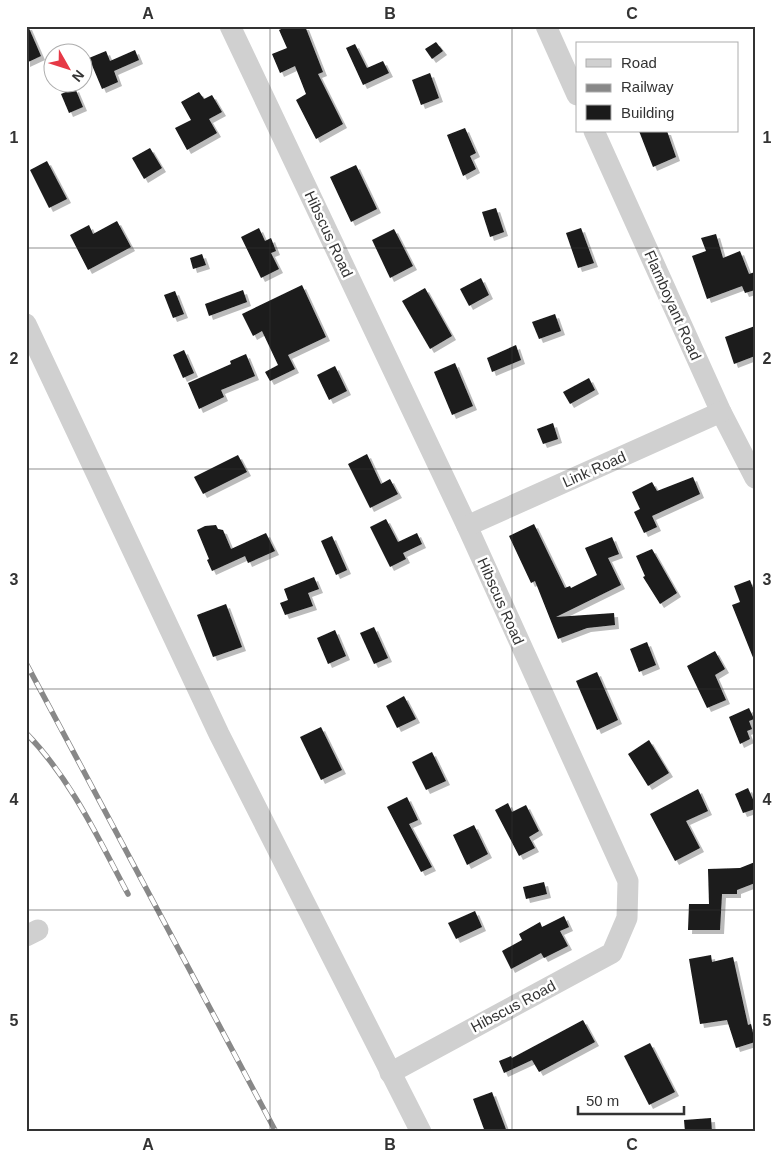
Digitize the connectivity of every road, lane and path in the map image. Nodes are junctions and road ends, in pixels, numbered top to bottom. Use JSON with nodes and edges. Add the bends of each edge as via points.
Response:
{"nodes":[{"id":1,"x":230,"y":26,"type":"edge"},
{"id":2,"x":546,"y":26,"type":"edge"},
{"id":3,"x":576,"y":93,"type":"edge"},
{"id":4,"x":594,"y":132,"type":"edge"},
{"id":5,"x":26,"y":324,"type":"edge"},
{"id":6,"x":721,"y":412,"type":"junction"},
{"id":7,"x":755,"y":478,"type":"edge"},
{"id":8,"x":467,"y":526,"type":"junction"},
{"id":9,"x":390,"y":1073,"type":"junction"},
{"id":10,"x":421,"y":1132,"type":"edge"}],
"edges":[{"from":1,"to":8,"type":"street","name":"Hibscus Road"},
{"from":2,"to":3,"type":"street"},
{"from":4,"to":6,"type":"street","name":"Flamboyant Road"},
{"from":5,"to":9,"type":"street","via":[[220,734]]},
{"from":6,"to":7,"type":"street","name":"Flamboyant Road"},
{"from":6,"to":8,"type":"street","name":"Link Road"},
{"from":8,"to":9,"type":"street","name":"Hibscus Road","via":[[628,881],[627,918],[612,953]]},
{"from":9,"to":10,"type":"street"}]}
